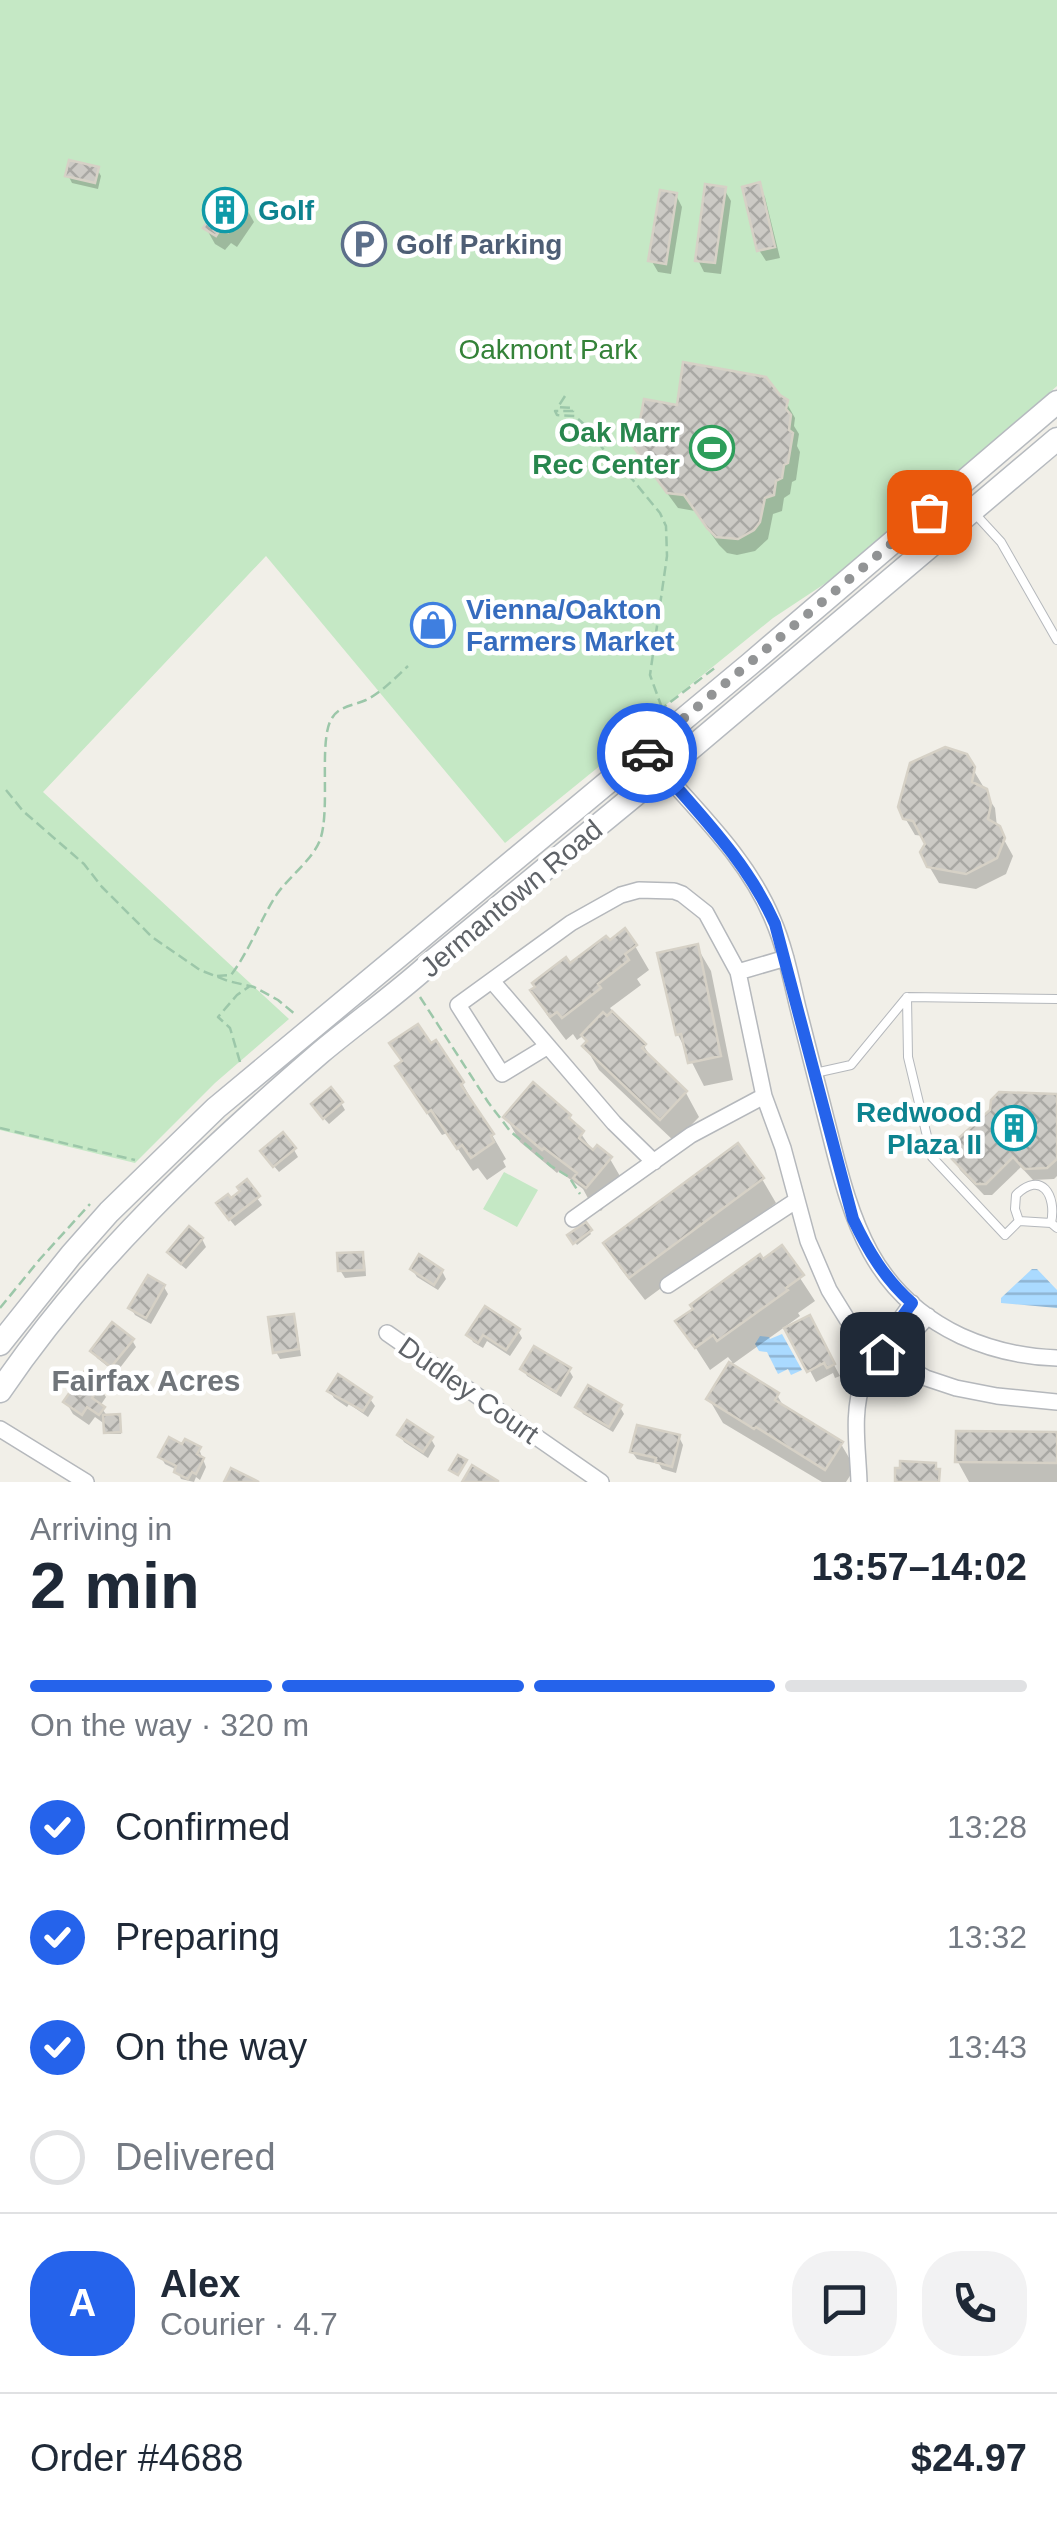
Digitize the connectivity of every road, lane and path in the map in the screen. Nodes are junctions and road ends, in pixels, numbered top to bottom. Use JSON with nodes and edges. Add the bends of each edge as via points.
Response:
{"nodes":[{"id":1,"x":565,"y":396,"type":"dead end"},
{"id":2,"x":1057,"y":402,"type":"edge"},
{"id":3,"x":1057,"y":439,"type":"edge"},
{"id":4,"x":954,"y":492,"type":"junction"},
{"id":5,"x":973,"y":512,"type":"junction"},
{"id":6,"x":1057,"y":640,"type":"edge"},
{"id":7,"x":408,"y":666,"type":"dead end"},
{"id":8,"x":662,"y":710,"type":"dead end"},
{"id":9,"x":645,"y":751,"type":"junction"},
{"id":10,"x":662,"y":772,"type":"junction"},
{"id":11,"x":6,"y":790,"type":"dead end"},
{"id":12,"x":786,"y":958,"type":"junction"},
{"id":13,"x":738,"y":972,"type":"junction"},
{"id":14,"x":216,"y":976,"type":"junction"},
{"id":15,"x":492,"y":981,"type":"junction"},
{"id":16,"x":250,"y":986,"type":"junction"},
{"id":17,"x":907,"y":997,"type":"junction"},
{"id":18,"x":1057,"y":1000,"type":"edge"},
{"id":19,"x":426,"y":1005,"type":"dead end"},
{"id":20,"x":309,"y":1029,"type":"junction"},
{"id":21,"x":548,"y":1046,"type":"junction"},
{"id":22,"x":242,"y":1068,"type":"dead end"},
{"id":23,"x":815,"y":1073,"type":"junction"},
{"id":24,"x":764,"y":1096,"type":"junction"},
{"id":25,"x":0,"y":1128,"type":"edge"},
{"id":26,"x":141,"y":1162,"type":"dead end"},
{"id":27,"x":654,"y":1162,"type":"junction"},
{"id":28,"x":797,"y":1200,"type":"junction"},
{"id":29,"x":589,"y":1208,"type":"junction"},
{"id":30,"x":574,"y":1218,"type":"dead end"},
{"id":31,"x":1019,"y":1221,"type":"junction"},
{"id":32,"x":1054,"y":1226,"type":"edge"},
{"id":33,"x":668,"y":1285,"type":"dead end"},
{"id":34,"x":912,"y":1303,"type":"junction"},
{"id":35,"x":928,"y":1316,"type":"junction"},
{"id":36,"x":387,"y":1334,"type":"dead end"},
{"id":37,"x":0,"y":1344,"type":"edge"},
{"id":38,"x":882,"y":1354,"type":"junction"},
{"id":39,"x":1057,"y":1358,"type":"edge"},
{"id":40,"x":0,"y":1391,"type":"edge"},
{"id":41,"x":1057,"y":1402,"type":"edge"},
{"id":42,"x":0,"y":1429,"type":"edge"},
{"id":43,"x":86,"y":1482,"type":"edge"},
{"id":44,"x":600,"y":1482,"type":"edge"},
{"id":45,"x":859,"y":1482,"type":"edge"}],
"edges":[{"from":1,"to":8,"type":"path","via":[[558,407],[572,411],[557,415],[574,416],[587,427],[666,526],[650,674]]},
{"from":2,"to":4,"type":"main road","name":"Jermantown Road"},
{"from":3,"to":5,"type":"main road","name":"Jermantown Road"},
{"from":4,"to":5,"type":"lane"},
{"from":4,"to":9,"type":"main road","name":"Jermantown Road"},
{"from":5,"to":6,"type":"lane","via":[[1001,542]]},
{"from":5,"to":10,"type":"main road","name":"Jermantown Road"},
{"from":7,"to":14,"type":"path","via":[[332,718],[320,841],[277,894],[243,960],[231,975]]},
{"from":9,"to":10,"type":"street"},
{"from":9,"to":20,"type":"main road","name":"Jermantown Road"},
{"from":10,"to":12,"type":"street","via":[[752,879]]},
{"from":10,"to":40,"type":"main road","name":"Jermantown Road","via":[[210,1149],[100,1262]]},
{"from":11,"to":14,"type":"path","via":[[152,937]]},
{"from":12,"to":13,"type":"street"},
{"from":12,"to":23,"type":"street"},
{"from":13,"to":15,"type":"street","via":[[694,902],[674,890],[639,890],[572,923]]},
{"from":13,"to":24,"type":"street"},
{"from":14,"to":16,"type":"path"},
{"from":15,"to":21,"type":"street"},
{"from":15,"to":21,"type":"street","via":[[458,1004],[502,1074]]},
{"from":16,"to":20,"type":"path","via":[[278,1000]]},
{"from":16,"to":22,"type":"path","via":[[218,1017],[230,1028]]},
{"from":17,"to":18,"type":"lane"},
{"from":17,"to":23,"type":"lane","via":[[851,1064]]},
{"from":17,"to":31,"type":"lane","via":[[908,1057],[932,1156],[1005,1235]]},
{"from":19,"to":29,"type":"path","via":[[510,1131],[569,1177]]},
{"from":20,"to":37,"type":"main road","name":"Jermantown Road","via":[[116,1204]]},
{"from":21,"to":27,"type":"street"},
{"from":23,"to":34,"type":"street","via":[[853,1219],[881,1269]]},
{"from":24,"to":27,"type":"street"},
{"from":24,"to":28,"type":"street"},
{"from":25,"to":26,"type":"path"},
{"from":27,"to":29,"type":"street"},
{"from":28,"to":33,"type":"street"},
{"from":28,"to":38,"type":"street","via":[[828,1290],[850,1324]]},
{"from":29,"to":30,"type":"street"},
{"from":31,"to":32,"type":"lane"},
{"from":31,"to":32,"type":"lane","via":[[1016,1195],[1037,1185],[1052,1195]]},
{"from":34,"to":35,"type":"street"},
{"from":34,"to":38,"type":"street"},
{"from":35,"to":38,"type":"street","via":[[904,1343]]},
{"from":35,"to":39,"type":"street","via":[[990,1348]]},
{"from":36,"to":44,"type":"street","name":"Dudley Court"},
{"from":38,"to":41,"type":"street","via":[[956,1388]]},
{"from":38,"to":45,"type":"street","via":[[860,1398]]},
{"from":42,"to":43,"type":"street"}]}
